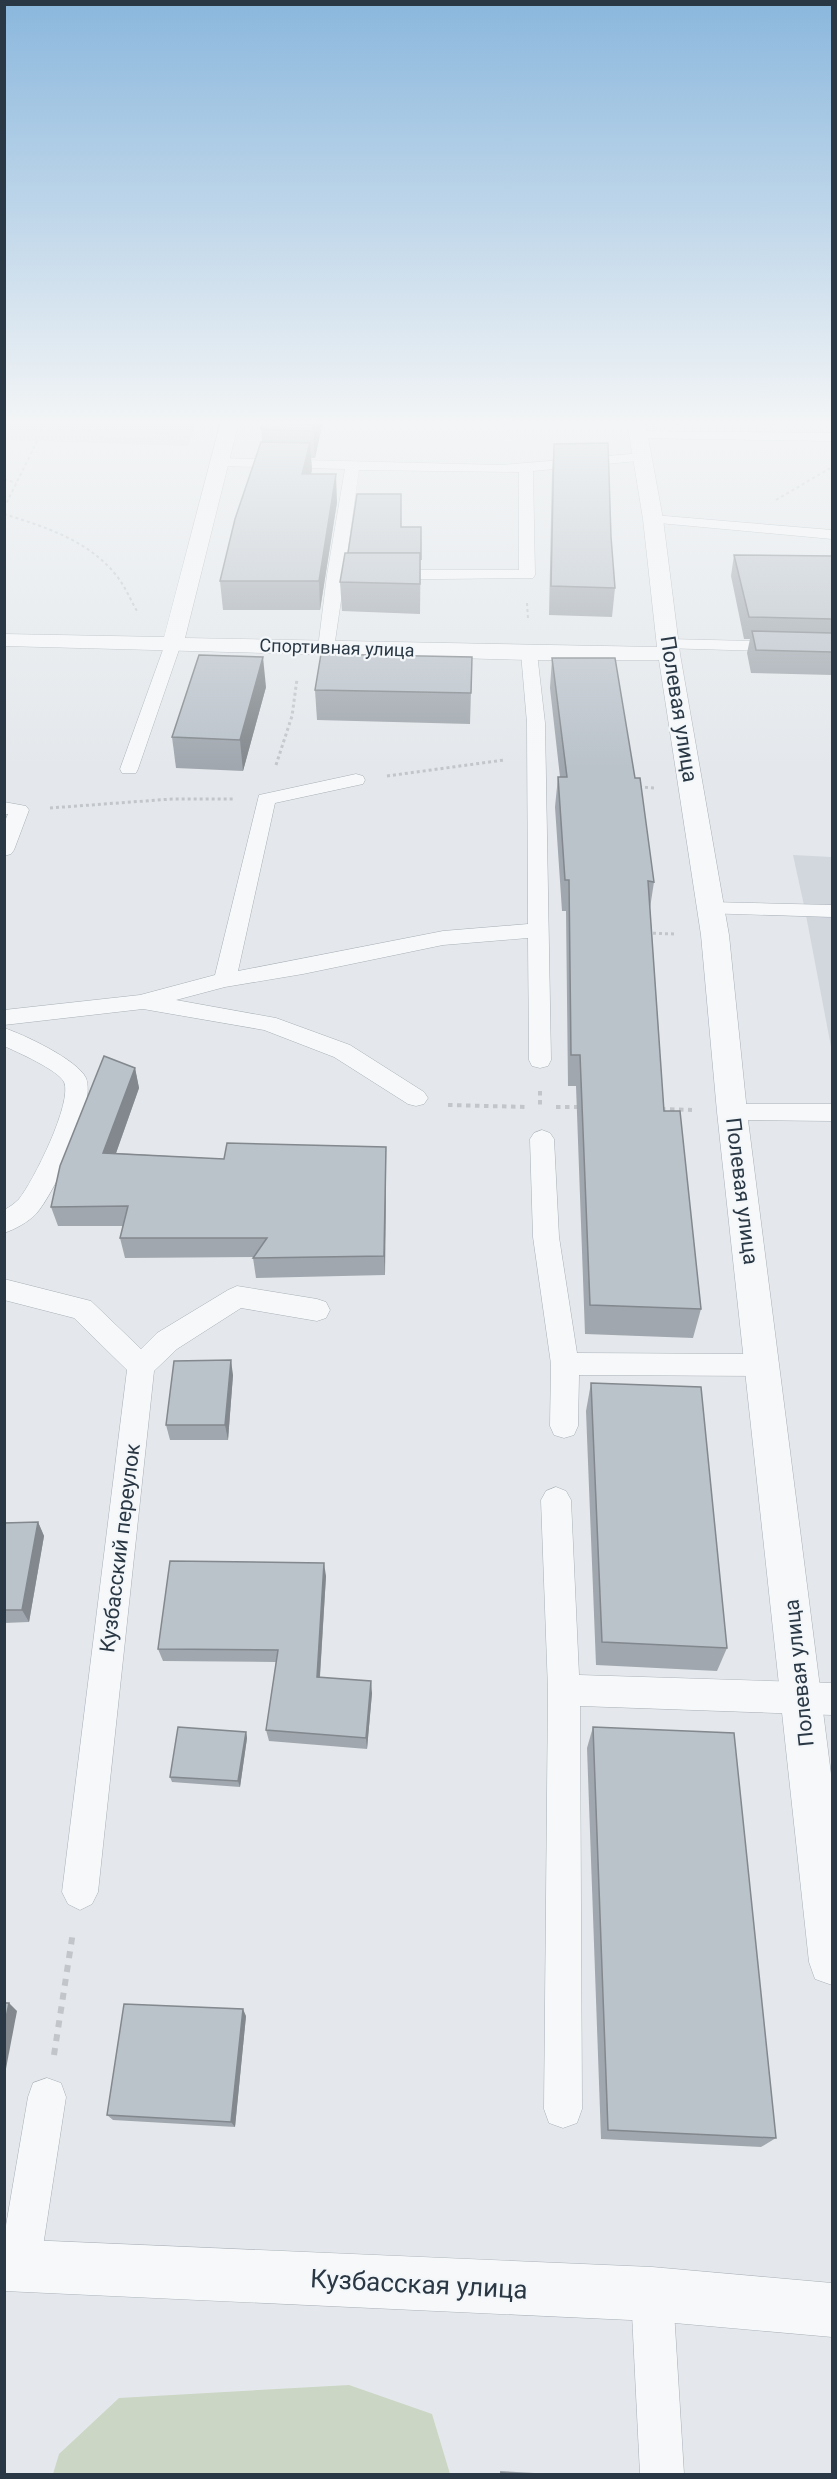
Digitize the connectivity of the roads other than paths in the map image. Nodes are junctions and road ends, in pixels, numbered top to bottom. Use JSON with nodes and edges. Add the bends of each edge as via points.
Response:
{"nodes":[{"id":1,"x":196,"y":537,"type":"edge"},
{"id":2,"x":341,"y":537,"type":"edge"},
{"id":3,"x":527,"y":537,"type":"edge"},
{"id":4,"x":655,"y":537,"type":"edge"},
{"id":5,"x":335,"y":575,"type":"junction"},
{"id":6,"x":4,"y":640,"type":"edge"},
{"id":7,"x":164,"y":643,"type":"junction"},
{"id":8,"x":326,"y":648,"type":"junction"},
{"id":9,"x":832,"y":648,"type":"edge"},
{"id":10,"x":668,"y":649,"type":"junction"},
{"id":11,"x":529,"y":653,"type":"junction"},
{"id":12,"x":129,"y":769,"type":"dead end"},
{"id":13,"x":356,"y":780,"type":"road end"},
{"id":14,"x":12,"y":809,"type":"edge"},
{"id":15,"x":4,"y":850,"type":"edge"},
{"id":16,"x":832,"y":911,"type":"edge"},
{"id":17,"x":713,"y":922,"type":"junction"},
{"id":18,"x":538,"y":930,"type":"junction"},
{"id":19,"x":225,"y":980,"type":"junction"},
{"id":20,"x":140,"y":1002,"type":"junction"},
{"id":21,"x":4,"y":1018,"type":"edge"},
{"id":22,"x":4,"y":1036,"type":"edge"},
{"id":23,"x":540,"y":1060,"type":"road end"},
{"id":24,"x":416,"y":1098,"type":"road end"},
{"id":25,"x":732,"y":1112,"type":"junction"},
{"id":26,"x":832,"y":1113,"type":"edge"},
{"id":27,"x":542,"y":1139,"type":"road end"},
{"id":28,"x":4,"y":1223,"type":"edge"},
{"id":29,"x":4,"y":1289,"type":"edge"},
{"id":30,"x":316,"y":1310,"type":"dead end"},
{"id":31,"x":565,"y":1364,"type":"junction"},
{"id":32,"x":763,"y":1365,"type":"junction"},
{"id":33,"x":141,"y":1366,"type":"junction"},
{"id":34,"x":564,"y":1426,"type":"dead end"},
{"id":35,"x":556,"y":1500,"type":"dead end"},
{"id":36,"x":564,"y":1690,"type":"junction"},
{"id":37,"x":818,"y":1698,"type":"edge"},
{"id":38,"x":80,"y":1892,"type":"road end"},
{"id":39,"x":832,"y":1962,"type":"edge"},
{"id":40,"x":47,"y":2097,"type":"road end"},
{"id":41,"x":562,"y":2109,"type":"dead end"},
{"id":42,"x":12,"y":2265,"type":"edge"},
{"id":43,"x":652,"y":2294,"type":"junction"},
{"id":44,"x":832,"y":2310,"type":"edge"},
{"id":45,"x":662,"y":2475,"type":"edge"}],
"edges":[{"from":1,"to":7,"type":"street"},
{"from":2,"to":5,"type":"lane"},
{"from":3,"to":5,"type":"lane","via":[[527,575]]},
{"from":4,"to":10,"type":"street","name":"Полевая улица"},
{"from":5,"to":8,"type":"lane"},
{"from":6,"to":7,"type":"street","name":"Спортивная улица"},
{"from":7,"to":8,"type":"street","name":"Спортивная улица"},
{"from":7,"to":12,"type":"lane"},
{"from":8,"to":11,"type":"street","name":"Спортивная улица"},
{"from":9,"to":10,"type":"lane"},
{"from":10,"to":11,"type":"street","name":"Спортивная улица"},
{"from":10,"to":17,"type":"street","name":"Полевая улица"},
{"from":11,"to":18,"type":"lane","via":[[536,723]]},
{"from":13,"to":19,"type":"lane","via":[[266,799]]},
{"from":14,"to":15,"type":"lane"},
{"from":16,"to":17,"type":"lane"},
{"from":17,"to":25,"type":"street","name":"Полевая улица"},
{"from":18,"to":19,"type":"lane","via":[[443,938]]},
{"from":18,"to":23,"type":"lane"},
{"from":19,"to":20,"type":"lane"},
{"from":20,"to":21,"type":"lane"},
{"from":20,"to":24,"type":"lane","via":[[268,1023],[342,1051]]},
{"from":22,"to":28,"type":"lane","via":[[61,1067],[75,1079],[79,1091],[68,1131],[30,1205]]},
{"from":25,"to":26,"type":"lane"},
{"from":25,"to":32,"type":"street","name":"Полевая улица"},
{"from":27,"to":31,"type":"lane","via":[[546,1237]]},
{"from":29,"to":33,"type":"lane","via":[[82,1309]]},
{"from":30,"to":33,"type":"lane","via":[[237,1297],[167,1341]]},
{"from":31,"to":32,"type":"lane"},
{"from":31,"to":34,"type":"lane"},
{"from":32,"to":37,"type":"street","name":"Полевая улица"},
{"from":33,"to":38,"type":"lane","name":"Кузбасский переулок"},
{"from":35,"to":36,"type":"lane"},
{"from":36,"to":37,"type":"lane"},
{"from":36,"to":41,"type":"lane"},
{"from":37,"to":39,"type":"street","name":"Полевая улица","via":[[810,1780]]},
{"from":40,"to":42,"type":"lane"},
{"from":42,"to":43,"type":"street","name":"Кузбасская улица"},
{"from":43,"to":44,"type":"street","name":"Кузбасская улица"},
{"from":43,"to":45,"type":"lane"}]}
